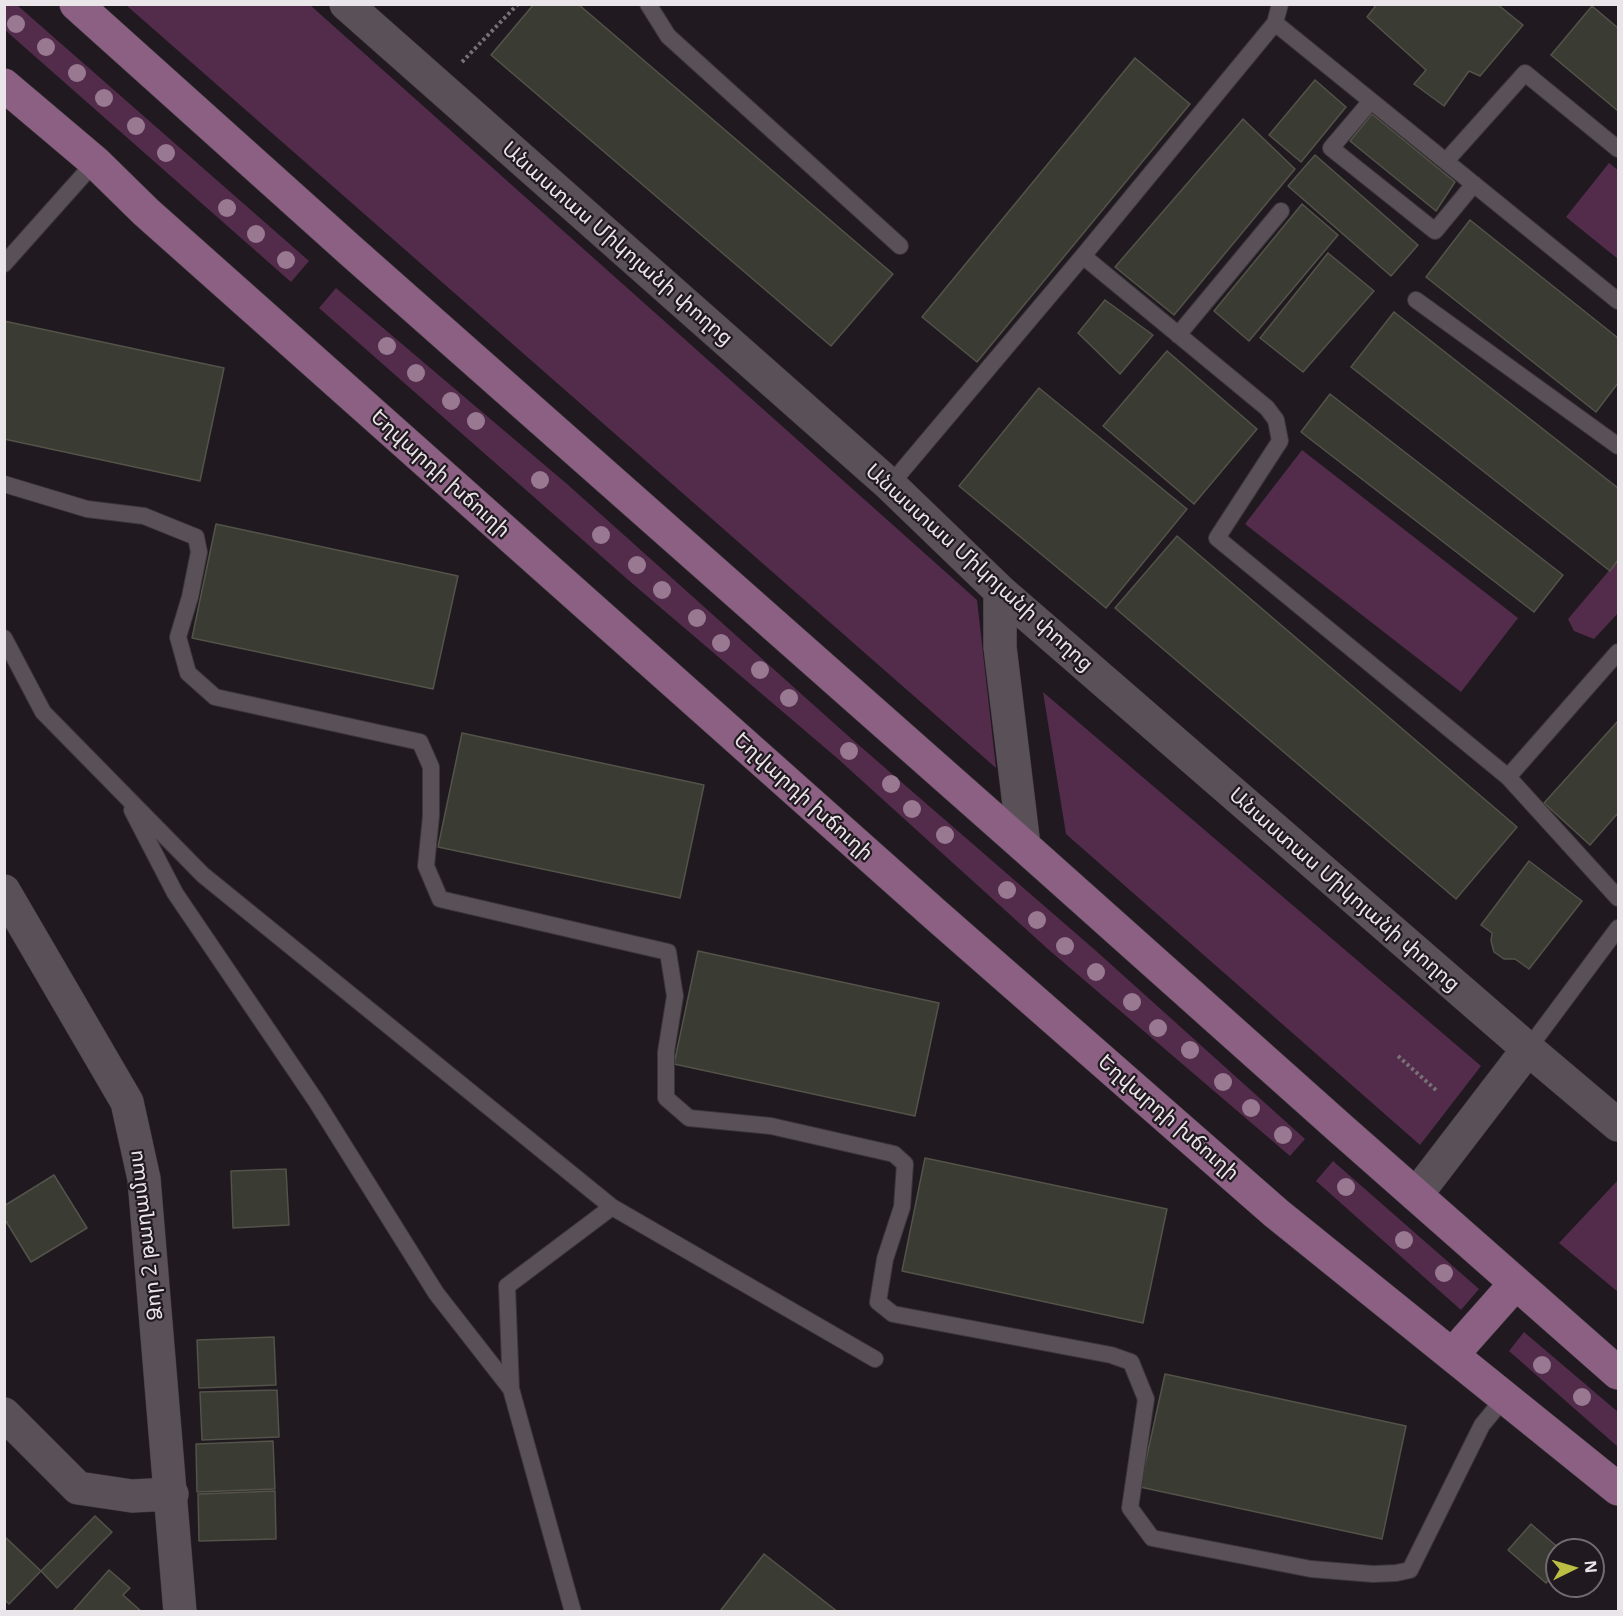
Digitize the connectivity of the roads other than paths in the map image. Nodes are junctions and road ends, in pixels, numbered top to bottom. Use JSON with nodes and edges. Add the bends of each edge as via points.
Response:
{"nodes":[{"id":1,"x":76,"y":4,"type":"edge"},
{"id":2,"x":346,"y":4,"type":"edge"},
{"id":3,"x":648,"y":4,"type":"edge"},
{"id":4,"x":1280,"y":4,"type":"edge"},
{"id":5,"x":1275,"y":23,"type":"junction"},
{"id":6,"x":4,"y":85,"type":"edge"},
{"id":7,"x":1371,"y":101,"type":"junction"},
{"id":8,"x":1618,"y":149,"type":"edge"},
{"id":9,"x":1446,"y":161,"type":"junction"},
{"id":10,"x":95,"y":162,"type":"junction"},
{"id":11,"x":1474,"y":184,"type":"junction"},
{"id":12,"x":1281,"y":211,"type":"dead end"},
{"id":13,"x":900,"y":246,"type":"dead end"},
{"id":14,"x":1083,"y":256,"type":"junction"},
{"id":15,"x":4,"y":264,"type":"edge"},
{"id":16,"x":1416,"y":300,"type":"dead end"},
{"id":17,"x":1618,"y":301,"type":"edge"},
{"id":18,"x":1178,"y":335,"type":"junction"},
{"id":19,"x":1618,"y":446,"type":"edge"},
{"id":20,"x":4,"y":484,"type":"edge"},
{"id":21,"x":890,"y":486,"type":"junction"},
{"id":22,"x":1000,"y":591,"type":"junction"},
{"id":23,"x":4,"y":638,"type":"edge"},
{"id":24,"x":1618,"y":652,"type":"edge"},
{"id":25,"x":1508,"y":777,"type":"junction"},
{"id":26,"x":123,"y":794,"type":"junction"},
{"id":27,"x":1024,"y":846,"type":"junction"},
{"id":28,"x":4,"y":891,"type":"edge"},
{"id":29,"x":1618,"y":898,"type":"edge"},
{"id":30,"x":1618,"y":927,"type":"edge"},
{"id":31,"x":1528,"y":1050,"type":"junction"},
{"id":32,"x":1618,"y":1125,"type":"edge"},
{"id":33,"x":1416,"y":1195,"type":"junction"},
{"id":34,"x":612,"y":1207,"type":"junction"},
{"id":35,"x":1516,"y":1282,"type":"junction"},
{"id":36,"x":1453,"y":1354,"type":"junction"},
{"id":37,"x":875,"y":1359,"type":"dead end"},
{"id":38,"x":1618,"y":1372,"type":"edge"},
{"id":39,"x":511,"y":1389,"type":"junction"},
{"id":40,"x":1505,"y":1397,"type":"junction"},
{"id":41,"x":4,"y":1414,"type":"edge"},
{"id":42,"x":1618,"y":1489,"type":"edge"},
{"id":43,"x":172,"y":1494,"type":"junction"},
{"id":44,"x":180,"y":1611,"type":"edge"},
{"id":45,"x":573,"y":1611,"type":"edge"}],
"edges":[{"from":1,"to":27,"type":"main road"},
{"from":2,"to":21,"type":"street","name":"Անաստաս Միկոյանի փողոց"},
{"from":3,"to":13,"type":"lane","via":[[668,36]]},
{"from":4,"to":5,"type":"lane"},
{"from":5,"to":7,"type":"lane"},
{"from":5,"to":14,"type":"lane"},
{"from":6,"to":10,"type":"main road","name":"Եղվարդի խճուղի"},
{"from":7,"to":9,"type":"lane"},
{"from":7,"to":11,"type":"lane","via":[[1331,148],[1435,231]]},
{"from":8,"to":9,"type":"lane","via":[[1525,73]]},
{"from":9,"to":11,"type":"lane"},
{"from":10,"to":15,"type":"lane"},
{"from":10,"to":36,"type":"main road","name":"Եղվարդի խճուղի","via":[[155,220],[981,954],[1299,1232]]},
{"from":11,"to":17,"type":"lane"},
{"from":12,"to":18,"type":"lane"},
{"from":14,"to":18,"type":"lane"},
{"from":14,"to":21,"type":"lane"},
{"from":16,"to":19,"type":"lane"},
{"from":18,"to":25,"type":"lane","via":[[1267,408],[1276,420],[1280,441],[1217,538]]},
{"from":20,"to":40,"type":"lane","via":[[87,509],[144,516],[196,537],[199,552],[178,637],[188,673],[215,697],[420,742],[431,767],[426,866],[440,899],[668,952],[675,996],[666,1052],[666,1098],[689,1118],[771,1126],[894,1154],[905,1164],[902,1207],[885,1259],[878,1302],[892,1314],[1131,1362],[1146,1399],[1130,1508],[1152,1538],[1311,1569],[1373,1574],[1410,1570],[1482,1425]]},
{"from":21,"to":22,"type":"street","name":"Անաստաս Միկոյանի փողոց"},
{"from":22,"to":27,"type":"street","via":[[1000,647]]},
{"from":22,"to":31,"type":"street","name":"Անաստաս Միկոյանի փողոց"},
{"from":23,"to":26,"type":"lane","via":[[43,712]]},
{"from":24,"to":25,"type":"lane"},
{"from":25,"to":29,"type":"lane"},
{"from":26,"to":34,"type":"lane","via":[[203,875]]},
{"from":26,"to":39,"type":"lane","via":[[175,893],[316,1101],[436,1293]]},
{"from":27,"to":33,"type":"main road"},
{"from":28,"to":43,"type":"street","name":"Ձոր 2 թաղամաս","via":[[127,1102],[144,1179]]},
{"from":30,"to":31,"type":"lane"},
{"from":31,"to":32,"type":"street","name":"Անաստաս Միկոյանի փողոց"},
{"from":31,"to":33,"type":"street"},
{"from":33,"to":35,"type":"main road"},
{"from":34,"to":37,"type":"lane"},
{"from":34,"to":39,"type":"lane","via":[[507,1286]]},
{"from":35,"to":36,"type":"main road"},
{"from":35,"to":38,"type":"main road"},
{"from":36,"to":40,"type":"main road","name":"Եղվարդի խճուղի"},
{"from":39,"to":45,"type":"lane"},
{"from":40,"to":42,"type":"main road","name":"Եղվարդի խճուղի"},
{"from":41,"to":43,"type":"street","via":[[78,1488],[132,1496]]},
{"from":43,"to":44,"type":"street","name":"Ձոր 2 թաղամաս"}]}
